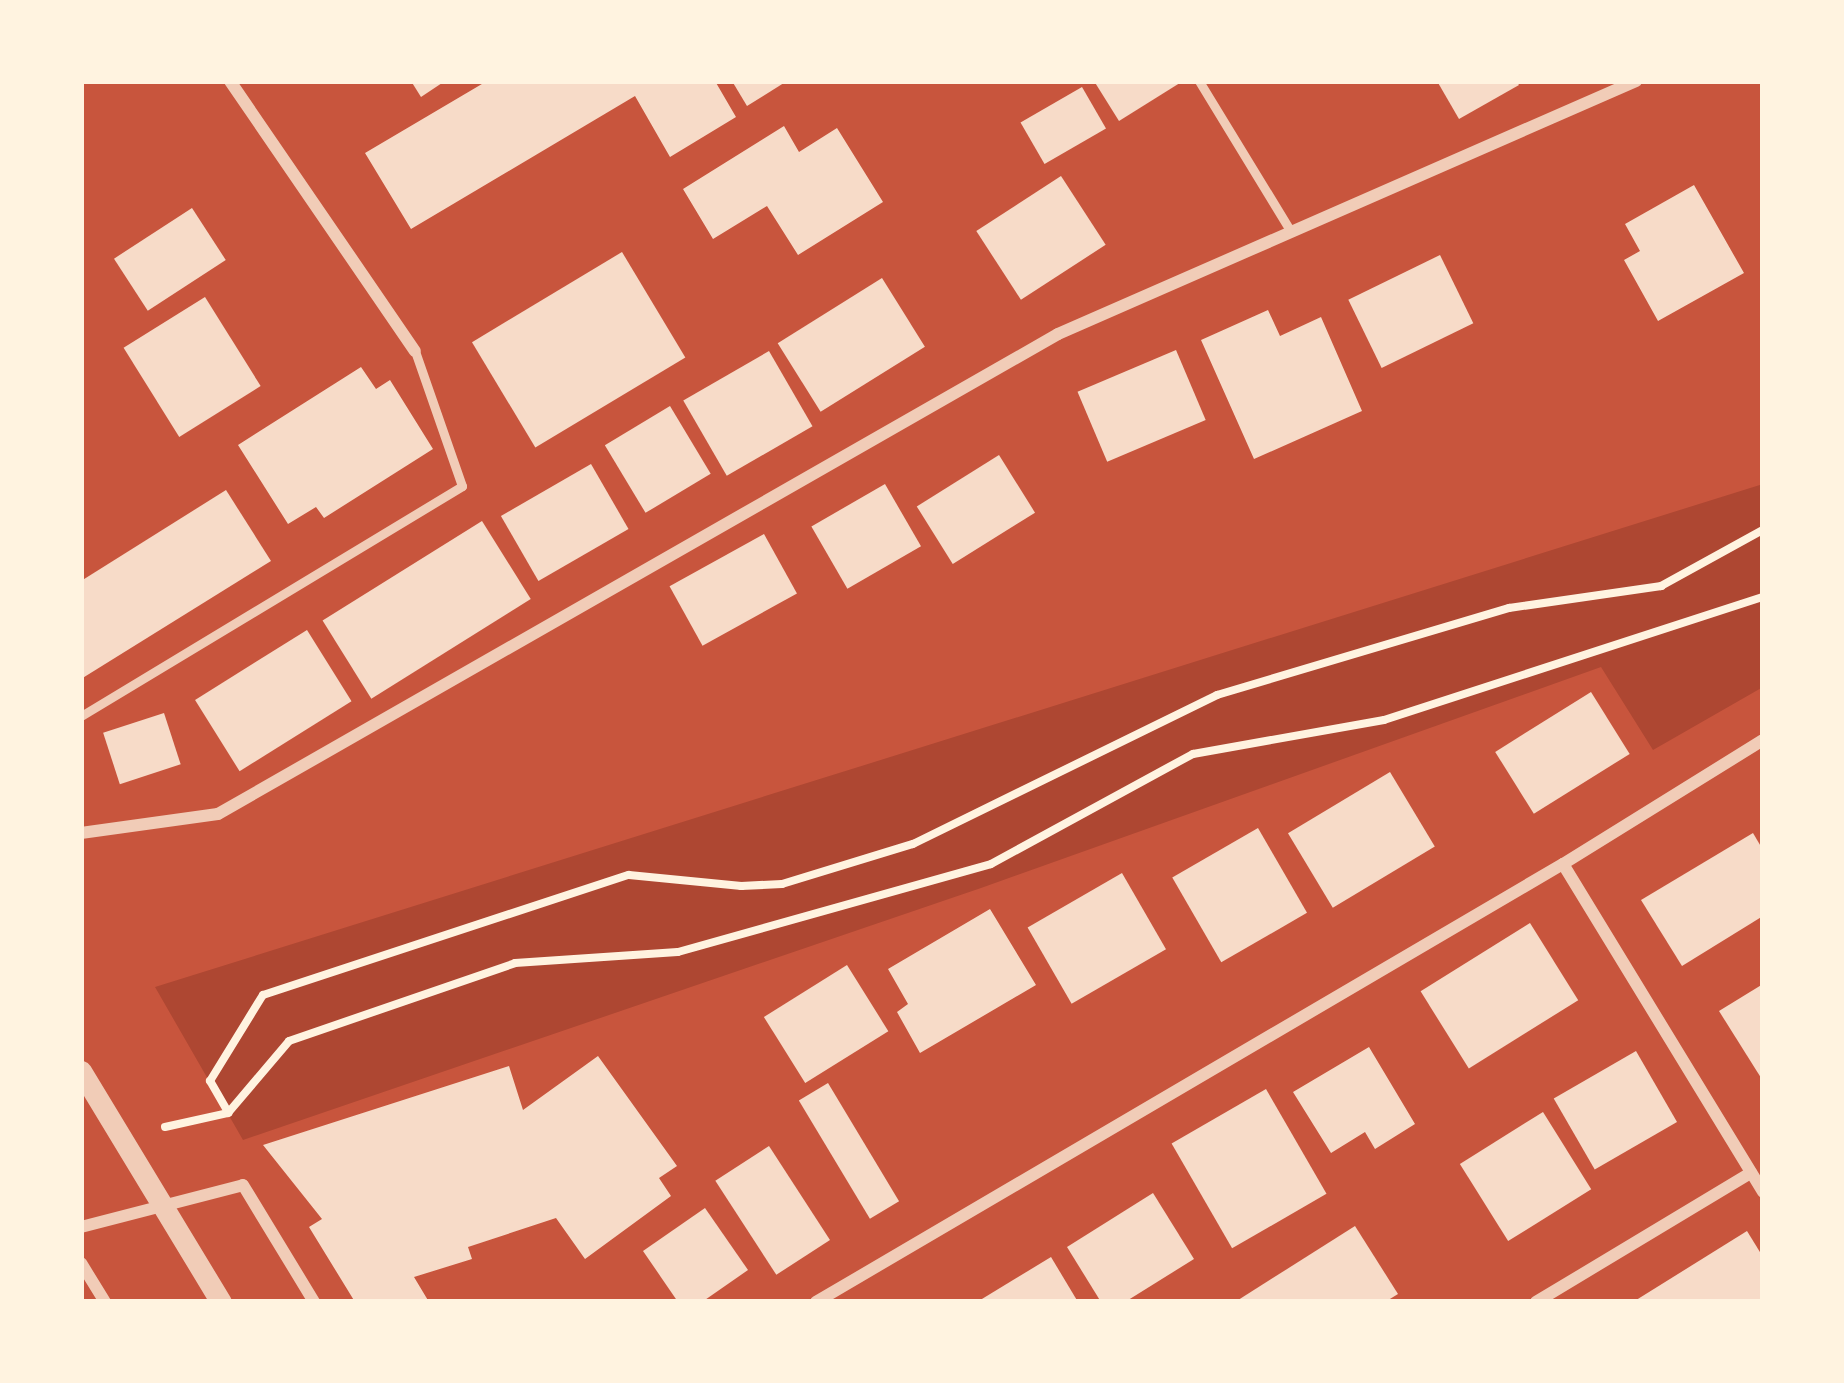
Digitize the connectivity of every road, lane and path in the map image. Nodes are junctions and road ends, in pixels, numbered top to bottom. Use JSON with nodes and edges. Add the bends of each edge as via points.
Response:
{"nodes":[{"id":1,"x":230,"y":81,"type":"edge"},
{"id":2,"x":1199,"y":81,"type":"edge"},
{"id":3,"x":1636,"y":81,"type":"edge"},
{"id":4,"x":1291,"y":232,"type":"junction"},
{"id":5,"x":415,"y":351,"type":"joint"},
{"id":6,"x":1763,"y":530,"type":"edge"},
{"id":7,"x":1763,"y":597,"type":"edge"},
{"id":8,"x":81,"y":716,"type":"edge"},
{"id":9,"x":1763,"y":740,"type":"edge"},
{"id":10,"x":81,"y":833,"type":"edge"},
{"id":11,"x":1563,"y":864,"type":"junction"},
{"id":12,"x":81,"y":1071,"type":"edge"},
{"id":13,"x":228,"y":1113,"type":"junction"},
{"id":14,"x":144,"y":1132,"type":"dead end"},
{"id":15,"x":1751,"y":1173,"type":"junction"},
{"id":16,"x":1763,"y":1192,"type":"edge"},
{"id":17,"x":81,"y":1227,"type":"edge"},
{"id":18,"x":81,"y":1263,"type":"edge"},
{"id":19,"x":105,"y":1302,"type":"edge"},
{"id":20,"x":221,"y":1302,"type":"edge"},
{"id":21,"x":314,"y":1302,"type":"edge"},
{"id":22,"x":816,"y":1302,"type":"edge"},
{"id":23,"x":1536,"y":1302,"type":"edge"}],
"edges":[{"from":1,"to":5,"type":"street"},
{"from":2,"to":4,"type":"lane"},
{"from":3,"to":4,"type":"street"},
{"from":4,"to":10,"type":"street","via":[[1058,334],[218,814]]},
{"from":5,"to":8,"type":"lane","via":[[462,487]]},
{"from":6,"to":13,"type":"path","via":[[1661,586],[1509,608],[1217,695],[913,844],[782,884],[629,875],[263,995],[209,1081]]},
{"from":7,"to":13,"type":"path","via":[[1384,720],[1193,754],[991,864],[678,952],[514,963],[289,1041]]},
{"from":9,"to":11,"type":"street"},
{"from":11,"to":15,"type":"street"},
{"from":11,"to":22,"type":"street"},
{"from":12,"to":20,"type":"street"},
{"from":13,"to":14,"type":"path"},
{"from":15,"to":16,"type":"street"},
{"from":15,"to":23,"type":"street"},
{"from":17,"to":21,"type":"street","via":[[244,1185]]},
{"from":18,"to":19,"type":"street"}]}
